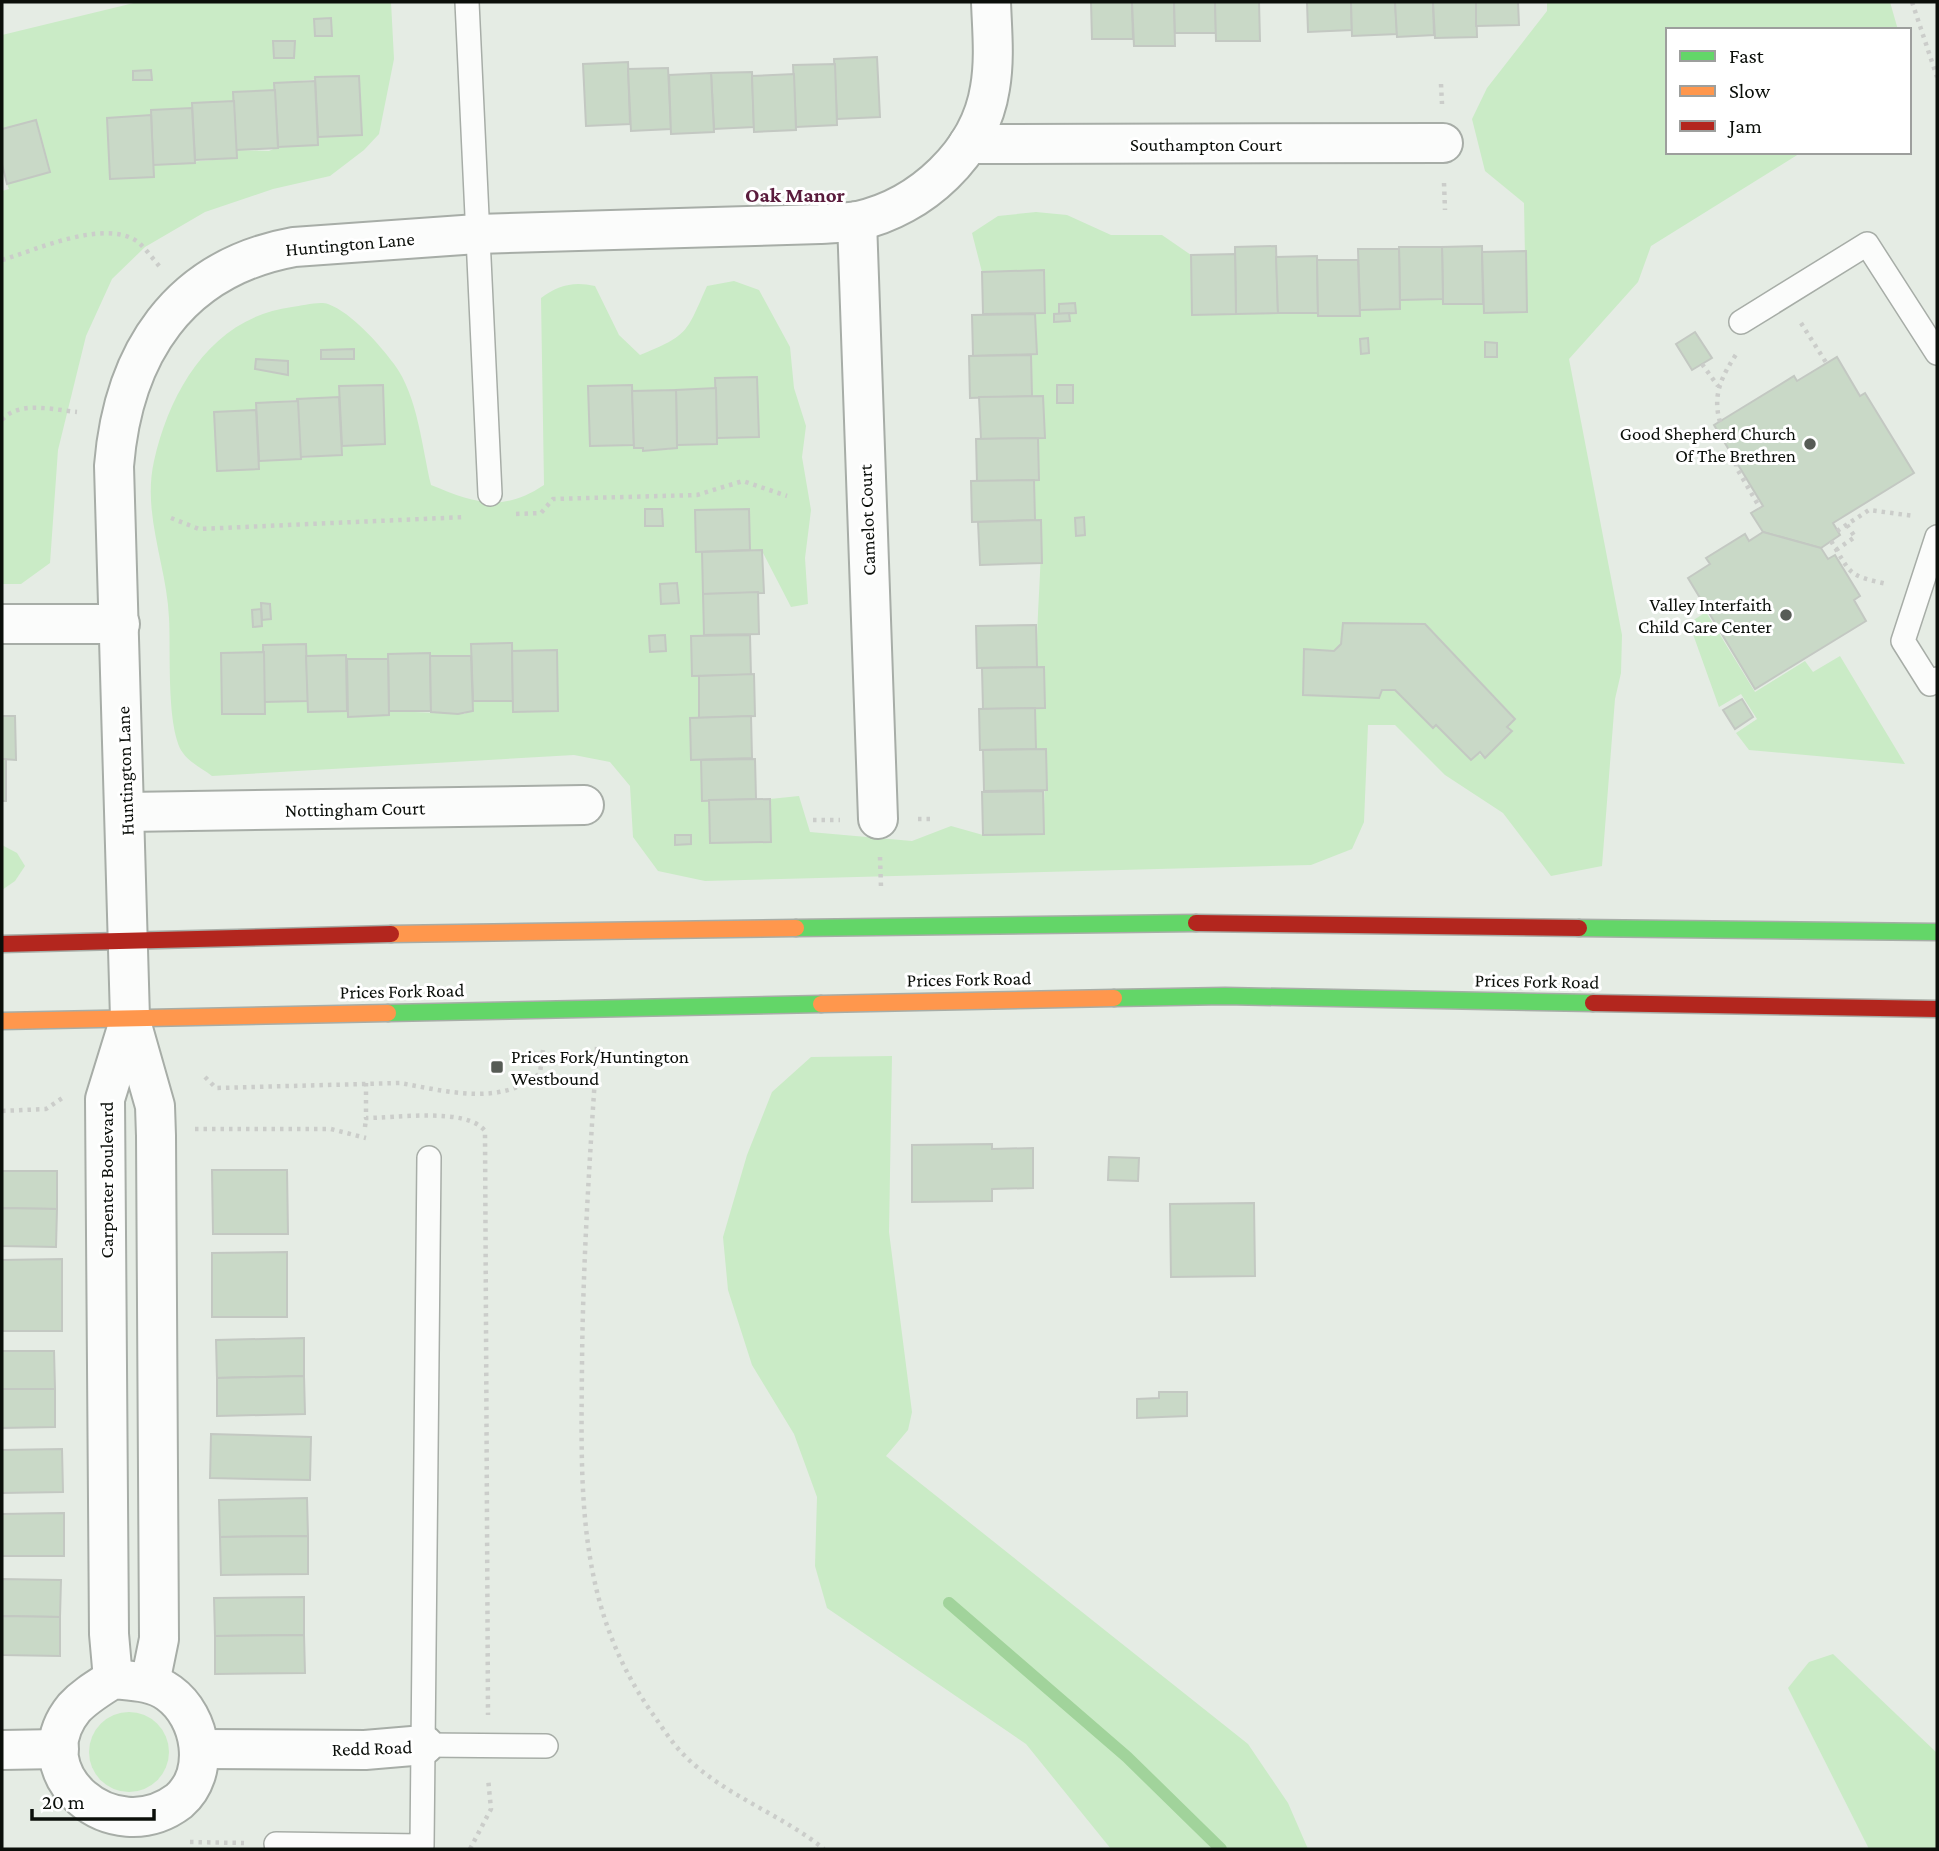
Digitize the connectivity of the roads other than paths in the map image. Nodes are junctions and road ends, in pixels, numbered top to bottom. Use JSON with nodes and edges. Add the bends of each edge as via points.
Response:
{"nodes":[{"id":1,"x":467,"y":2,"type":"edge"},
{"id":2,"x":991,"y":2,"type":"edge"},
{"id":3,"x":1443,"y":143,"type":"dead end"},
{"id":4,"x":968,"y":144,"type":"junction"},
{"id":5,"x":857,"y":221,"type":"junction"},
{"id":6,"x":477,"y":234,"type":"junction"},
{"id":7,"x":1741,"y":323,"type":"dead end"},
{"id":8,"x":1937,"y":353,"type":"edge"},
{"id":9,"x":490,"y":494,"type":"dead end"},
{"id":10,"x":1937,"y":537,"type":"edge"},
{"id":11,"x":2,"y":624,"type":"edge"},
{"id":12,"x":120,"y":624,"type":"junction"},
{"id":13,"x":1937,"y":679,"type":"edge"},
{"id":14,"x":584,"y":805,"type":"dead end"},
{"id":15,"x":126,"y":812,"type":"junction"},
{"id":16,"x":879,"y":837,"type":"road end"},
{"id":17,"x":1937,"y":932,"type":"edge"},
{"id":18,"x":130,"y":942,"type":"junction"},
{"id":19,"x":2,"y":944,"type":"edge"},
{"id":20,"x":1937,"y":1009,"type":"edge"},
{"id":21,"x":130,"y":1018,"type":"junction"},
{"id":22,"x":2,"y":1021,"type":"edge"},
{"id":23,"x":429,"y":1158,"type":"dead end"},
{"id":24,"x":113,"y":1679,"type":"junction"},
{"id":25,"x":150,"y":1684,"type":"junction"},
{"id":26,"x":424,"y":1745,"type":"junction"},
{"id":27,"x":546,"y":1746,"type":"dead end"},
{"id":28,"x":60,"y":1749,"type":"junction"},
{"id":29,"x":199,"y":1749,"type":"junction"},
{"id":30,"x":2,"y":1750,"type":"edge"},
{"id":31,"x":276,"y":1844,"type":"dead end"}],
"edges":[{"from":1,"to":6,"type":"lane"},
{"from":2,"to":4,"type":"street","name":"Huntington Lane","via":[[990,89]]},
{"from":3,"to":4,"type":"street","name":"Southampton Court"},
{"from":4,"to":5,"type":"street","name":"Huntington Lane","via":[[955,163],[919,195]]},
{"from":5,"to":6,"type":"street","name":"Huntington Lane"},
{"from":5,"to":16,"type":"street","name":"Camelot Court"},
{"from":6,"to":9,"type":"lane"},
{"from":6,"to":12,"type":"street","name":"Huntington Lane","via":[[267,251],[205,280],[168,315],[135,369],[117,426],[114,466]]},
{"from":7,"to":8,"type":"lane","via":[[1867,244]]},
{"from":10,"to":13,"type":"lane","via":[[1903,640],[1930,684]]},
{"from":11,"to":12,"type":"street"},
{"from":12,"to":15,"type":"street","name":"Huntington Lane"},
{"from":14,"to":15,"type":"street","name":"Nottingham Court"},
{"from":15,"to":18,"type":"street","name":"Huntington Lane"},
{"from":17,"to":18,"type":"main road","via":[[1213,923]]},
{"from":18,"to":19,"type":"main road"},
{"from":18,"to":21,"type":"street","name":"Huntington Lane"},
{"from":20,"to":21,"type":"main road","name":"Prices Fork Road","via":[[1225,996]]},
{"from":21,"to":22,"type":"main road","name":"Prices Fork Road"},
{"from":21,"to":24,"type":"street","name":"Carpenter Boulevard","via":[[105,1099]]},
{"from":21,"to":25,"type":"street","via":[[155,1106],[156,1136],[159,1639]]},
{"from":23,"to":26,"type":"lane"},
{"from":24,"to":25,"type":"street"},
{"from":24,"to":28,"type":"street","via":[[73,1710]]},
{"from":25,"to":29,"type":"street","via":[[168,1692],[186,1709]]},
{"from":26,"to":27,"type":"lane","name":"Redd Road"},
{"from":26,"to":29,"type":"street","name":"Redd Road","via":[[365,1750]]},
{"from":26,"to":31,"type":"lane","via":[[422,1846]]},
{"from":28,"to":29,"type":"street","via":[[62,1770],[78,1797],[104,1816],[125,1821],[147,1820],[181,1800],[197,1770]]},
{"from":28,"to":30,"type":"street"}]}
